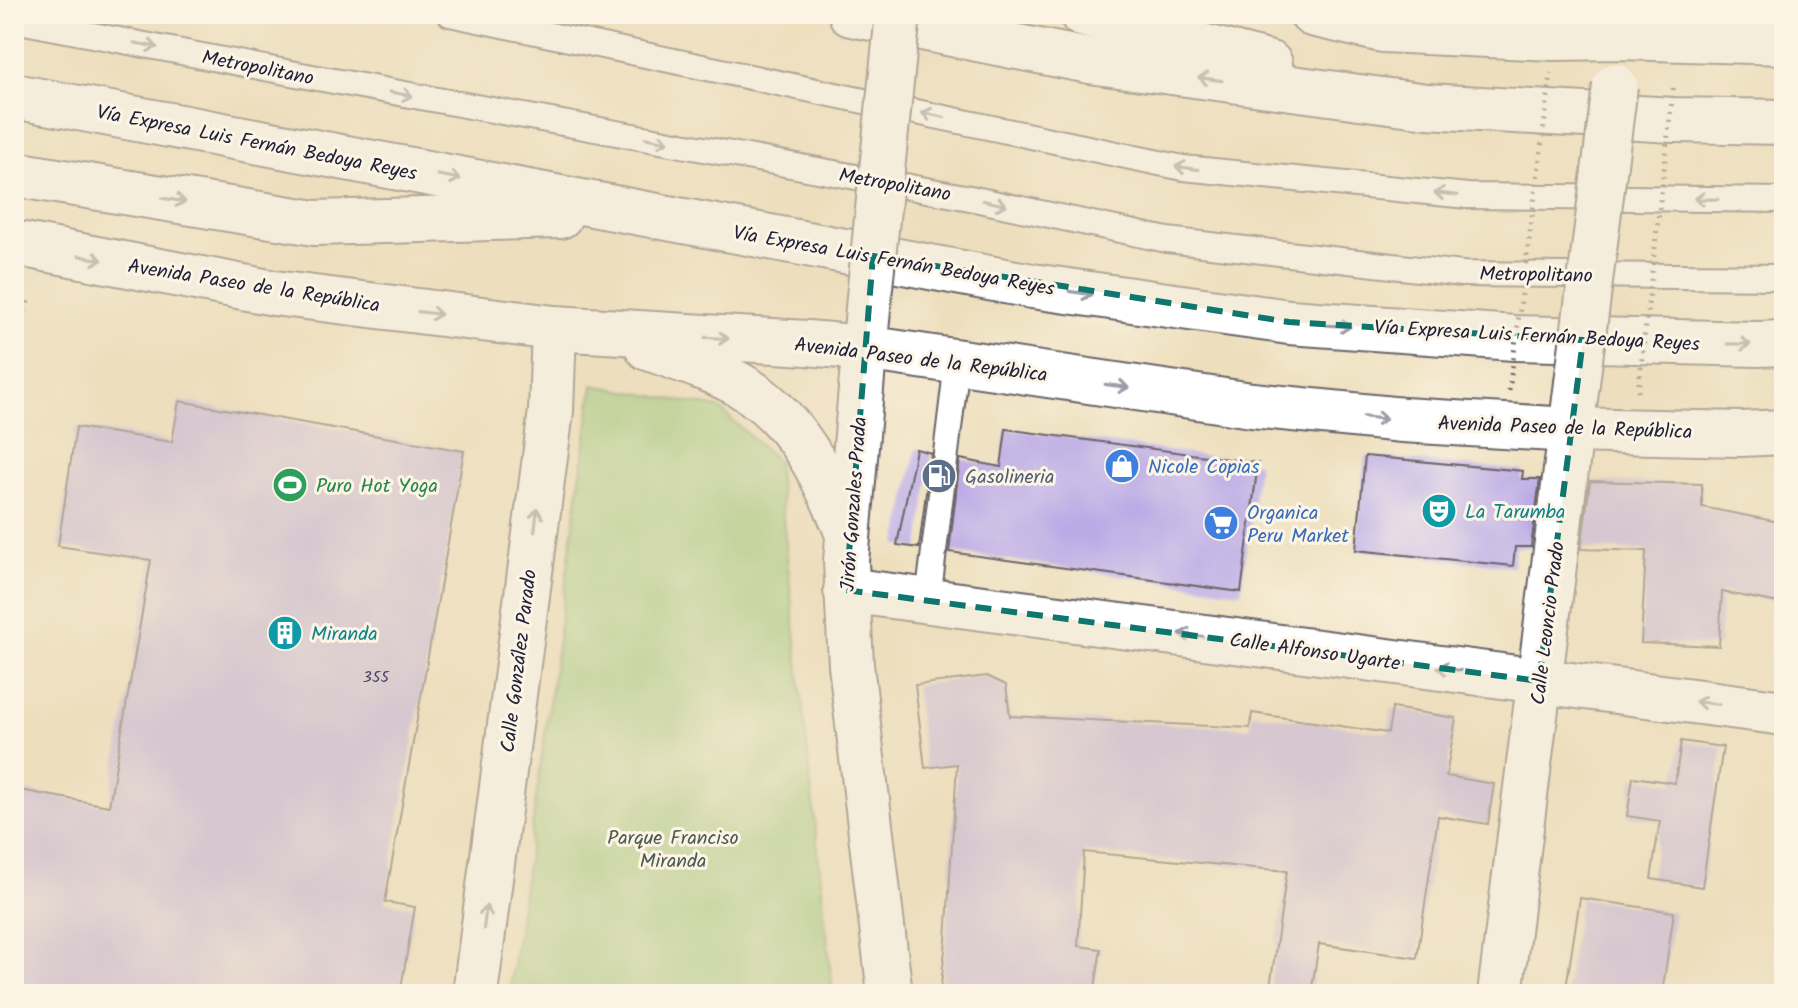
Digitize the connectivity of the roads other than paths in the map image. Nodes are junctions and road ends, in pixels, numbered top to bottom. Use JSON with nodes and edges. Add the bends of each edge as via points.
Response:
{"nodes":[{"id":1,"x":450,"y":14,"type":"edge"},
{"id":2,"x":851,"y":14,"type":"edge"},
{"id":3,"x":898,"y":14,"type":"edge"},
{"id":4,"x":1082,"y":14,"type":"edge"},
{"id":5,"x":1312,"y":14,"type":"edge"},
{"id":6,"x":14,"y":20,"type":"edge"},
{"id":7,"x":1622,"y":26,"type":"edge"},
{"id":8,"x":1784,"y":42,"type":"edge"},
{"id":9,"x":14,"y":96,"type":"edge"},
{"id":10,"x":1427,"y":106,"type":"junction"},
{"id":11,"x":1784,"y":122,"type":"edge"},
{"id":12,"x":14,"y":174,"type":"edge"},
{"id":13,"x":1784,"y":200,"type":"edge"},
{"id":14,"x":647,"y":214,"type":"junction"},
{"id":15,"x":14,"y":243,"type":"edge"},
{"id":16,"x":1784,"y":277,"type":"edge"},
{"id":17,"x":573,"y":329,"type":"junction"},
{"id":18,"x":1784,"y":343,"type":"edge"},
{"id":19,"x":865,"y":348,"type":"junction"},
{"id":20,"x":957,"y":363,"type":"junction"},
{"id":21,"x":1571,"y":430,"type":"junction"},
{"id":22,"x":1784,"y":432,"type":"edge"},
{"id":23,"x":848,"y":534,"type":"junction"},
{"id":24,"x":846,"y":590,"type":"junction"},
{"id":25,"x":928,"y":600,"type":"junction"},
{"id":26,"x":1539,"y":681,"type":"junction"},
{"id":27,"x":1784,"y":713,"type":"edge"},
{"id":28,"x":475,"y":994,"type":"edge"},
{"id":29,"x":890,"y":994,"type":"edge"},
{"id":30,"x":1500,"y":994,"type":"edge"}],
"edges":[{"from":13,"to":1,"type":"lane","one_way":true,"via":[[1468,196],[1183,168]]},
{"from":10,"to":2,"type":"main road","one_way":true,"via":[[1089,61]]},
{"from":3,"to":19,"type":"main road","name":"Jirón Gonzales Prada","bridge":true},
{"from":4,"to":10,"type":"main road"},
{"from":5,"to":7,"type":"main road","via":[[1383,30],[1554,38]]},
{"from":6,"to":16,"type":"lane","name":"Metropolitano","one_way":true,"via":[[970,198],[1167,240],[1462,274]]},
{"from":7,"to":8,"type":"main road"},
{"from":7,"to":21,"type":"main road","name":"Calle Leoncio Prado","bridge":true},
{"from":9,"to":14,"type":"main road","name":"Vía Expresa Luis Fernán Bedoya Reyes","one_way":true},
{"from":10,"to":11,"type":"main road"},
{"from":12,"to":14,"type":"main road","one_way":true,"via":[[315,223]]},
{"from":14,"to":18,"type":"main road","name":"Vía Expresa Luis Fernán Bedoya Reyes","one_way":true,"via":[[1032,286],[1289,322],[1514,338]]},
{"from":15,"to":17,"type":"main road","name":"Avenida Paseo de la República","one_way":true,"via":[[274,293]]},
{"from":17,"to":19,"type":"main road","name":"Avenida Paseo de la República","one_way":true},
{"from":17,"to":23,"type":"main road","via":[[686,361],[763,401],[809,454]]},
{"from":28,"to":17,"type":"main road","name":"Calle González Parado","one_way":true,"via":[[551,411]]},
{"from":19,"to":20,"type":"main road","name":"Avenida Paseo de la República"},
{"from":19,"to":23,"type":"main road","name":"Jirón Gonzales Prada"},
{"from":20,"to":21,"type":"main road","name":"Avenida Paseo de la República","one_way":true,"via":[[1252,405]]},
{"from":20,"to":25,"type":"lane"},
{"from":21,"to":22,"type":"main road","name":"Avenida Paseo de la República"},
{"from":21,"to":26,"type":"main road","name":"Calle Leoncio Prado"},
{"from":23,"to":24,"type":"main road","name":"Jirón Gonzales Prada"},
{"from":24,"to":25,"type":"main road","name":"Calle Alfonso Ugarte"},
{"from":24,"to":29,"type":"main road","name":"Jirón Gonzales Prada"},
{"from":26,"to":25,"type":"main road","name":"Calle Alfonso Ugarte","one_way":true},
{"from":27,"to":26,"type":"main road","name":"Calle Alfonso Ugarte","one_way":true},
{"from":26,"to":30,"type":"main road","name":"Calle Leoncio Prado"}]}
